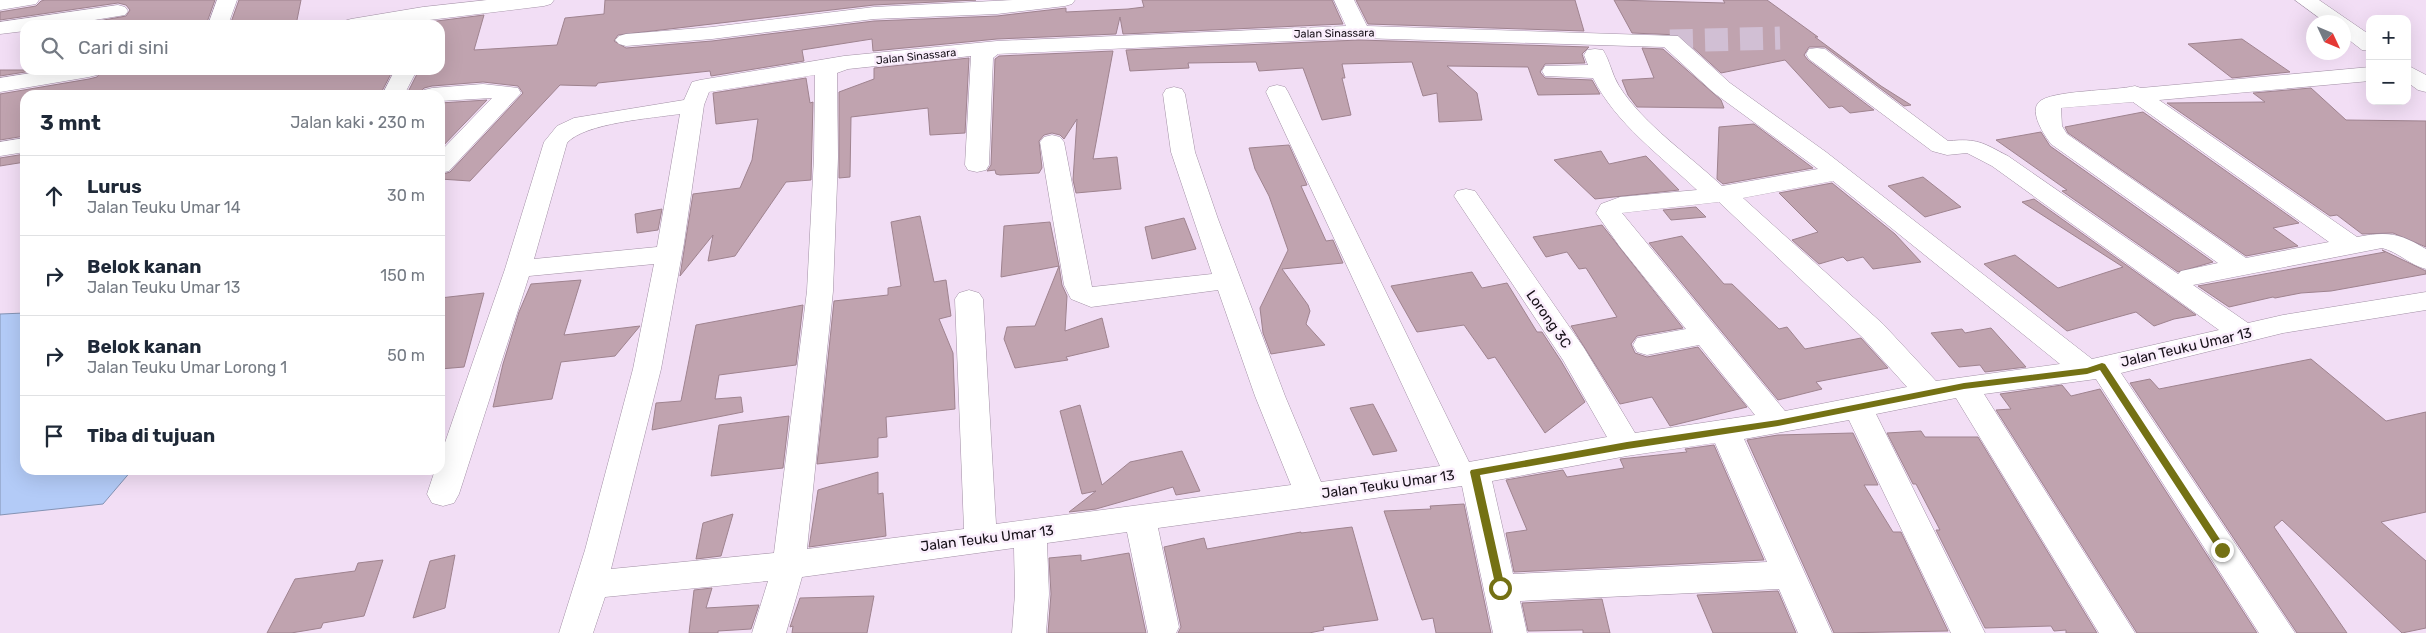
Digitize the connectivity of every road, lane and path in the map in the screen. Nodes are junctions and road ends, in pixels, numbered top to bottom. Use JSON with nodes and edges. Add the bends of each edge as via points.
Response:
{"nodes":[{"id":1,"x":29,"y":0,"type":"edge"},
{"id":2,"x":228,"y":0,"type":"edge"},
{"id":3,"x":544,"y":0,"type":"edge"},
{"id":4,"x":793,"y":0,"type":"edge"},
{"id":5,"x":1064,"y":0,"type":"edge"},
{"id":6,"x":1344,"y":0,"type":"edge"},
{"id":7,"x":2305,"y":0,"type":"edge"},
{"id":8,"x":522,"y":1,"type":"edge"},
{"id":9,"x":0,"y":4,"type":"edge"},
{"id":10,"x":117,"y":12,"type":"edge"},
{"id":11,"x":419,"y":13,"type":"edge"},
{"id":12,"x":2328,"y":15,"type":"edge"},
{"id":13,"x":58,"y":20,"type":"edge"},
{"id":14,"x":220,"y":20,"type":"edge"},
{"id":15,"x":379,"y":20,"type":"edge"},
{"id":16,"x":793,"y":22,"type":"junction"},
{"id":17,"x":20,"y":25,"type":"edge"},
{"id":18,"x":0,"y":28,"type":"edge"},
{"id":19,"x":1359,"y":32,"type":"junction"},
{"id":20,"x":2351,"y":32,"type":"edge"},
{"id":21,"x":1590,"y":39,"type":"junction"},
{"id":22,"x":626,"y":40,"type":"dead end"},
{"id":23,"x":2366,"y":42,"type":"edge"},
{"id":24,"x":997,"y":48,"type":"junction"},
{"id":25,"x":1817,"y":54,"type":"dead end"},
{"id":26,"x":831,"y":68,"type":"junction"},
{"id":27,"x":1552,"y":71,"type":"dead end"},
{"id":28,"x":1601,"y":72,"type":"junction"},
{"id":29,"x":2366,"y":74,"type":"edge"},
{"id":30,"x":58,"y":75,"type":"edge"},
{"id":31,"x":403,"y":75,"type":"edge"},
{"id":32,"x":2411,"y":75,"type":"edge"},
{"id":33,"x":0,"y":85,"type":"edge"},
{"id":34,"x":2426,"y":85,"type":"edge"},
{"id":35,"x":396,"y":90,"type":"edge"},
{"id":36,"x":1277,"y":92,"type":"dead end"},
{"id":37,"x":2135,"y":93,"type":"junction"},
{"id":38,"x":445,"y":94,"type":"edge"},
{"id":39,"x":1174,"y":94,"type":"dead end"},
{"id":40,"x":696,"y":96,"type":"junction"},
{"id":41,"x":1052,"y":142,"type":"dead end"},
{"id":42,"x":20,"y":146,"type":"edge"},
{"id":43,"x":0,"y":149,"type":"edge"},
{"id":44,"x":445,"y":161,"type":"edge"},
{"id":45,"x":977,"y":165,"type":"dead end"},
{"id":46,"x":1837,"y":173,"type":"junction"},
{"id":47,"x":1720,"y":194,"type":"junction"},
{"id":48,"x":1466,"y":196,"type":"dead end"},
{"id":49,"x":2351,"y":245,"type":"junction"},
{"id":50,"x":669,"y":254,"type":"junction"},
{"id":51,"x":2426,"y":261,"type":"edge"},
{"id":52,"x":2240,"y":266,"type":"junction"},
{"id":53,"x":518,"y":269,"type":"junction"},
{"id":54,"x":2190,"y":276,"type":"dead end"},
{"id":55,"x":1229,"y":280,"type":"junction"},
{"id":56,"x":969,"y":299,"type":"dead end"},
{"id":57,"x":2426,"y":301,"type":"edge"},
{"id":58,"x":2243,"y":333,"type":"junction"},
{"id":59,"x":1704,"y":335,"type":"junction"},
{"id":60,"x":1647,"y":345,"type":"dead end"},
{"id":61,"x":2094,"y":368,"type":"junction"},
{"id":62,"x":1964,"y":386,"type":"junction"},
{"id":63,"x":1930,"y":393,"type":"junction"},
{"id":64,"x":1858,"y":407,"type":"junction"},
{"id":65,"x":1778,"y":423,"type":"junction"},
{"id":66,"x":1725,"y":431,"type":"junction"},
{"id":67,"x":1627,"y":446,"type":"junction"},
{"id":68,"x":1467,"y":473,"type":"junction"},
{"id":69,"x":443,"y":494,"type":"dead end"},
{"id":70,"x":1311,"y":495,"type":"junction"},
{"id":71,"x":1140,"y":518,"type":"junction"},
{"id":72,"x":1030,"y":533,"type":"junction"},
{"id":73,"x":981,"y":539,"type":"junction"},
{"id":74,"x":789,"y":565,"type":"junction"},
{"id":75,"x":1790,"y":575,"type":"junction"},
{"id":76,"x":590,"y":583,"type":"junction"},
{"id":77,"x":1500,"y":588,"type":"junction"},
{"id":78,"x":1162,"y":627,"type":"dead end"},
{"id":79,"x":576,"y":633,"type":"edge"},
{"id":80,"x":769,"y":633,"type":"edge"},
{"id":81,"x":1029,"y":633,"type":"edge"},
{"id":82,"x":1510,"y":633,"type":"edge"},
{"id":83,"x":1815,"y":633,"type":"edge"},
{"id":84,"x":1968,"y":633,"type":"edge"},
{"id":85,"x":2118,"y":633,"type":"edge"},
{"id":86,"x":2278,"y":633,"type":"edge"}],
"edges":[{"from":1,"to":9,"type":"street"},
{"from":2,"to":14,"type":"street"},
{"from":3,"to":8,"type":"street"},
{"from":4,"to":16,"type":"street"},
{"from":5,"to":16,"type":"street","via":[[997,8],[874,13]]},
{"from":6,"to":19,"type":"street"},
{"from":7,"to":12,"type":"street"},
{"from":8,"to":11,"type":"street"},
{"from":10,"to":13,"type":"street"},
{"from":11,"to":15,"type":"street"},
{"from":16,"to":22,"type":"street"},
{"from":17,"to":18,"type":"street"},
{"from":19,"to":21,"type":"street","name":"Jalan Sinassara"},
{"from":19,"to":24,"type":"street","name":"Jalan Sinassara"},
{"from":20,"to":23,"type":"street"},
{"from":21,"to":28,"type":"street"},
{"from":21,"to":46,"type":"street","name":"Jalan Sinassara","via":[[1670,41],[1722,88]]},
{"from":24,"to":26,"type":"street","name":"Jalan Sinassara"},
{"from":24,"to":45,"type":"street","via":[[982,55]]},
{"from":25,"to":58,"type":"street","via":[[1940,146],[1971,146],[2000,161]]},
{"from":26,"to":40,"type":"street","name":"Jalan Sinassara"},
{"from":26,"to":74,"type":"street","via":[[820,291]]},
{"from":27,"to":28,"type":"street"},
{"from":28,"to":47,"type":"street","via":[[1605,83],[1627,110]]},
{"from":29,"to":37,"type":"street"},
{"from":30,"to":33,"type":"street"},
{"from":31,"to":35,"type":"street"},
{"from":32,"to":34,"type":"street"},
{"from":36,"to":68,"type":"street"},
{"from":37,"to":49,"type":"street"},
{"from":37,"to":52,"type":"street","via":[[2051,103],[2047,110],[2050,128],[2059,139]]},
{"from":38,"to":44,"type":"street","via":[[510,93]]},
{"from":39,"to":55,"type":"street","via":[[1183,152]]},
{"from":40,"to":50,"type":"street"},
{"from":40,"to":53,"type":"street","name":"Jalan Sinassara","via":[[600,119],[565,131],[556,142]]},
{"from":41,"to":55,"type":"street","via":[[1077,285],[1081,292],[1090,298]]},
{"from":42,"to":43,"type":"street"},
{"from":46,"to":47,"type":"street"},
{"from":46,"to":61,"type":"street"},
{"from":47,"to":59,"type":"street","via":[[1620,205],[1612,207],[1609,213]]},
{"from":47,"to":63,"type":"street","via":[[1873,331]]},
{"from":48,"to":67,"type":"street","name":"Lorong 3C","via":[[1574,355]]},
{"from":49,"to":51,"type":"street","via":[[2388,240]]},
{"from":49,"to":52,"type":"street"},
{"from":50,"to":53,"type":"street"},
{"from":50,"to":76,"type":"street","via":[[646,369]]},
{"from":52,"to":54,"type":"street"},
{"from":53,"to":69,"type":"street","name":"Jalan Sinassara"},
{"from":55,"to":70,"type":"street","via":[[1270,396]]},
{"from":56,"to":73,"type":"street"},
{"from":57,"to":58,"type":"street","name":"Jalan Teuku Umar 13"},
{"from":58,"to":61,"type":"street","name":"Jalan Teuku Umar 13"},
{"from":59,"to":60,"type":"street"},
{"from":59,"to":65,"type":"street"},
{"from":61,"to":62,"type":"street","name":"Jalan Teuku Umar 13"},
{"from":61,"to":86,"type":"street"},
{"from":62,"to":63,"type":"street","name":"Jalan Teuku Umar 13"},
{"from":62,"to":85,"type":"street"},
{"from":63,"to":64,"type":"street","name":"Jalan Teuku Umar 13"},
{"from":64,"to":65,"type":"street","name":"Jalan Teuku Umar 13"},
{"from":64,"to":84,"type":"street"},
{"from":65,"to":66,"type":"street","name":"Jalan Teuku Umar 13"},
{"from":66,"to":67,"type":"street","name":"Jalan Teuku Umar 13"},
{"from":66,"to":75,"type":"street"},
{"from":67,"to":68,"type":"street","name":"Jalan Teuku Umar 13"},
{"from":68,"to":70,"type":"street","name":"Jalan Teuku Umar 13"},
{"from":68,"to":77,"type":"street"},
{"from":70,"to":71,"type":"street","name":"Jalan Teuku Umar 13"},
{"from":71,"to":72,"type":"street","name":"Jalan Teuku Umar 13"},
{"from":71,"to":78,"type":"street"},
{"from":72,"to":73,"type":"street","name":"Jalan Teuku Umar 13"},
{"from":72,"to":81,"type":"street","via":[[1032,594]]},
{"from":73,"to":74,"type":"street","name":"Jalan Teuku Umar 13"},
{"from":74,"to":76,"type":"street","name":"Jalan Teuku Umar 13","via":[[623,583]]},
{"from":74,"to":80,"type":"street"},
{"from":75,"to":77,"type":"street"},
{"from":75,"to":83,"type":"street"},
{"from":76,"to":79,"type":"street"},
{"from":77,"to":82,"type":"street"}]}
